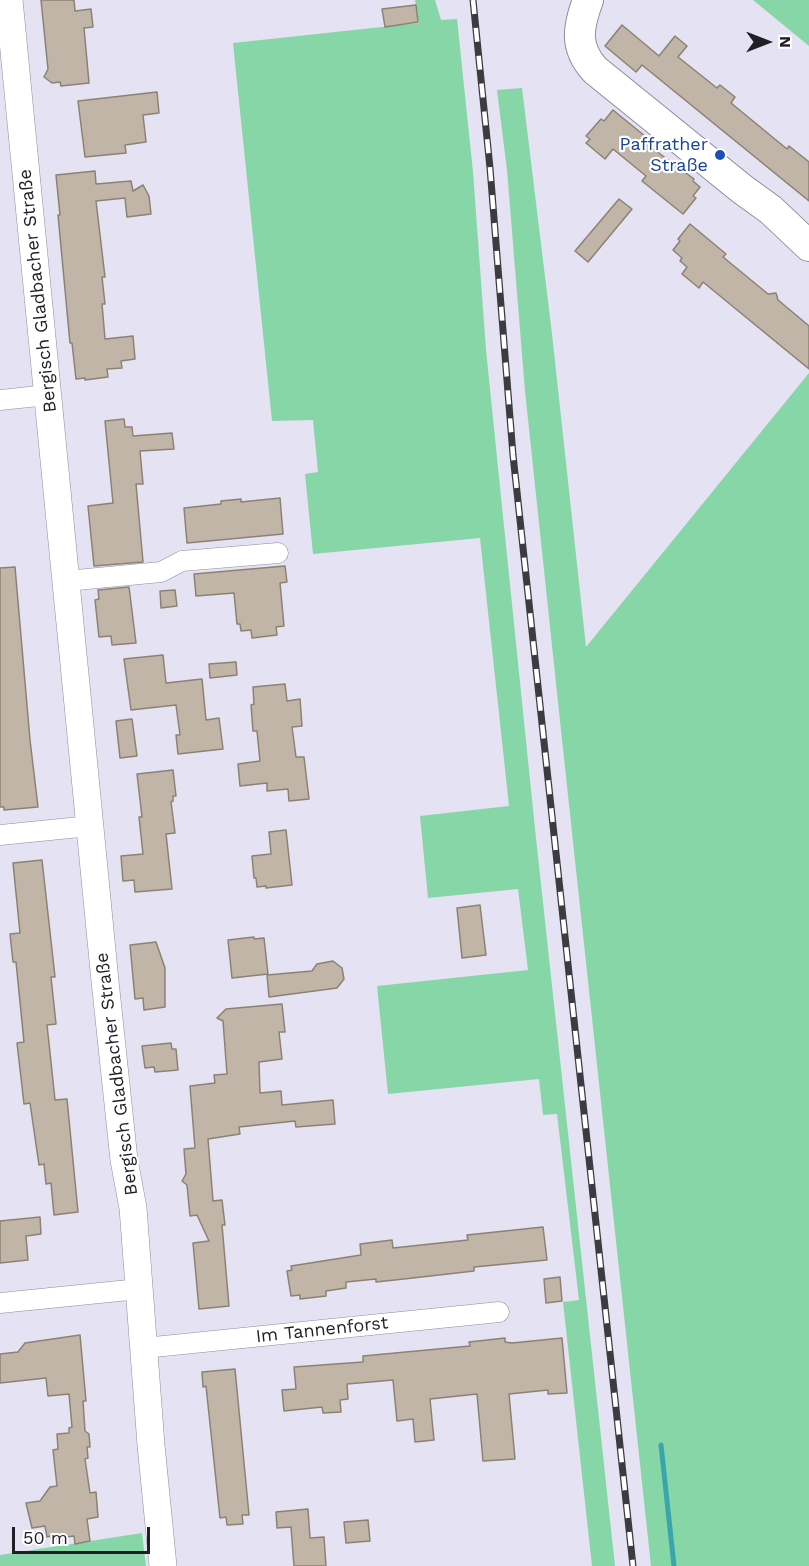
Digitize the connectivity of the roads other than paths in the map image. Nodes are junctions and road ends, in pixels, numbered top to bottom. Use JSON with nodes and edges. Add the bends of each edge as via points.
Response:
{"nodes":[{"id":1,"x":9,"y":0,"type":"edge"},
{"id":2,"x":588,"y":0,"type":"edge"},
{"id":3,"x":809,"y":246,"type":"edge"},
{"id":4,"x":48,"y":395,"type":"junction"},
{"id":5,"x":0,"y":400,"type":"edge"},
{"id":6,"x":278,"y":553,"type":"dead end"},
{"id":7,"x":66,"y":582,"type":"junction"},
{"id":8,"x":90,"y":826,"type":"junction"},
{"id":9,"x":0,"y":835,"type":"edge"},
{"id":10,"x":139,"y":1289,"type":"junction"},
{"id":11,"x":0,"y":1302,"type":"edge"},
{"id":12,"x":499,"y":1312,"type":"dead end"},
{"id":13,"x":144,"y":1347,"type":"junction"},
{"id":14,"x":163,"y":1566,"type":"edge"}],
"edges":[{"from":1,"to":4,"type":"main road","name":"Bergisch Gladbacher Straße"},
{"from":2,"to":3,"type":"main road","via":[[580,24],[581,50],[586,60],[771,210]]},
{"from":4,"to":5,"type":"street"},
{"from":4,"to":7,"type":"main road","name":"Bergisch Gladbacher Straße"},
{"from":6,"to":7,"type":"street","via":[[182,561],[161,572]]},
{"from":7,"to":8,"type":"main road","name":"Bergisch Gladbacher Straße"},
{"from":8,"to":9,"type":"street"},
{"from":8,"to":10,"type":"main road","name":"Bergisch Gladbacher Straße"},
{"from":10,"to":11,"type":"street"},
{"from":10,"to":13,"type":"main road","name":"Bergisch Gladbacher Straße"},
{"from":12,"to":13,"type":"street","name":"Im Tannenforst"},
{"from":13,"to":14,"type":"main road","name":"Bergisch Gladbacher Straße"}]}
